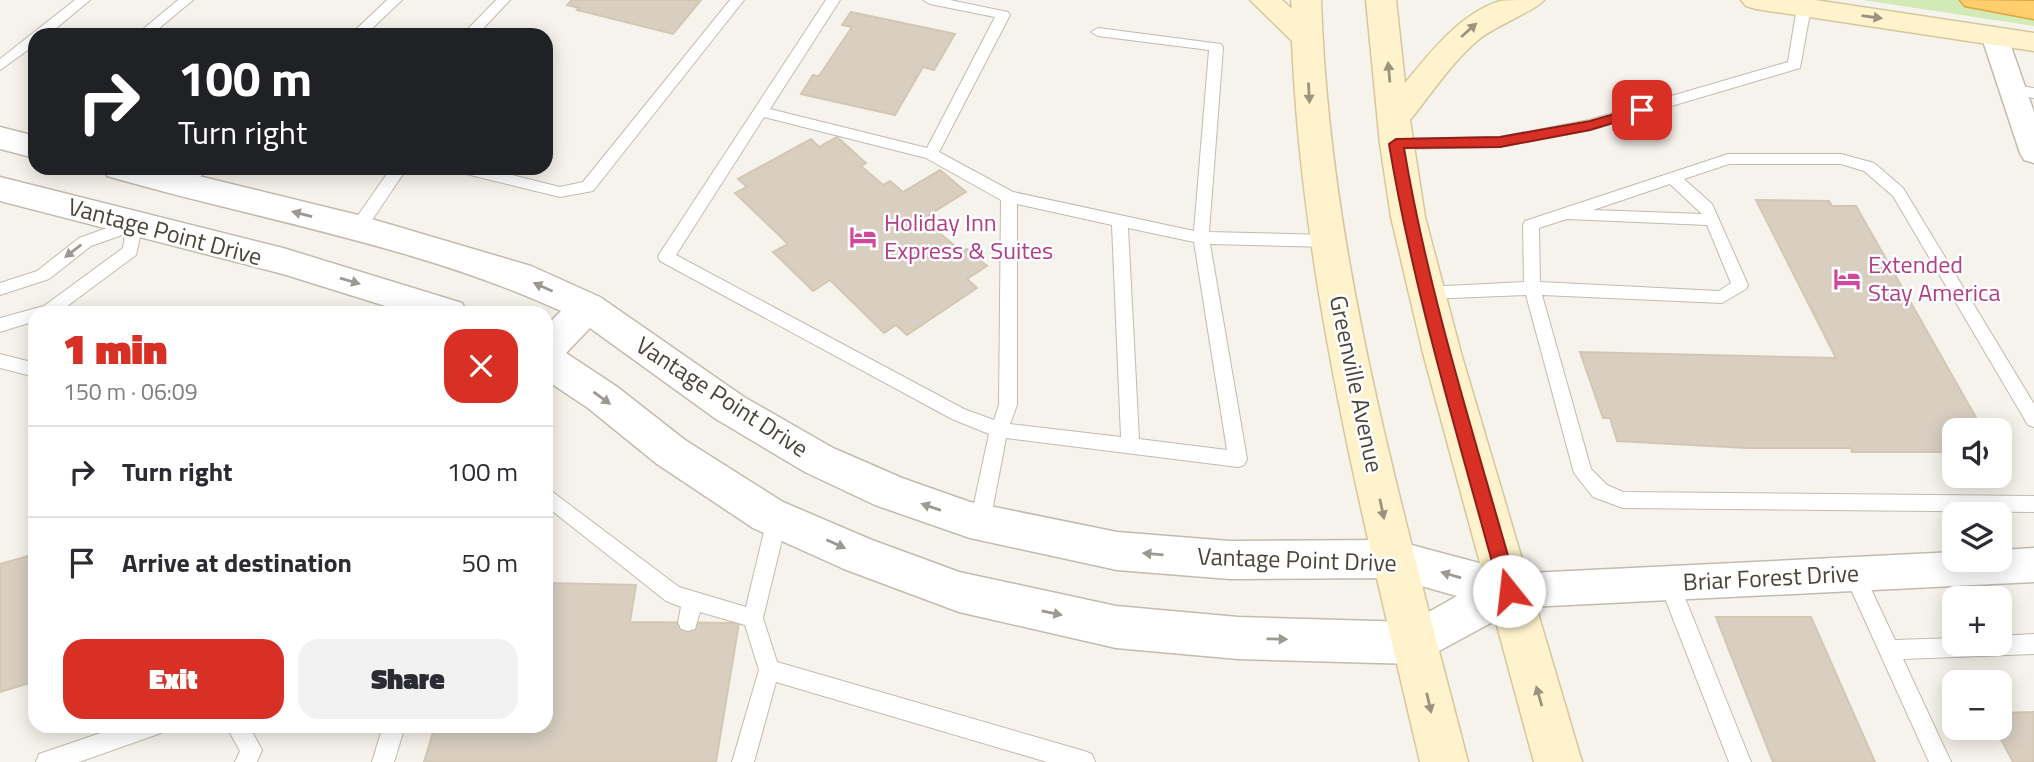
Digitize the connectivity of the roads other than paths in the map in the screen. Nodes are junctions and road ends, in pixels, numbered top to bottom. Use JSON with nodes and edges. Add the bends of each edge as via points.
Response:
{"nodes":[{"id":1,"x":83,"y":0,"type":"edge"},
{"id":2,"x":186,"y":0,"type":"edge"},
{"id":3,"x":503,"y":0,"type":"edge"},
{"id":4,"x":737,"y":0,"type":"edge"},
{"id":5,"x":833,"y":0,"type":"edge"},
{"id":6,"x":930,"y":0,"type":"edge"},
{"id":7,"x":1265,"y":0,"type":"edge"},
{"id":8,"x":1306,"y":0,"type":"edge"},
{"id":9,"x":1381,"y":0,"type":"edge"},
{"id":10,"x":1529,"y":0,"type":"edge"},
{"id":11,"x":1756,"y":0,"type":"edge"},
{"id":12,"x":1975,"y":0,"type":"edge"},
{"id":13,"x":391,"y":1,"type":"edge"},
{"id":14,"x":1804,"y":7,"type":"junction"},
{"id":15,"x":2034,"y":10,"type":"edge"},
{"id":16,"x":48,"y":28,"type":"edge"},
{"id":17,"x":152,"y":28,"type":"edge"},
{"id":18,"x":364,"y":28,"type":"edge"},
{"id":19,"x":476,"y":28,"type":"edge"},
{"id":20,"x":1098,"y":32,"type":"dead end"},
{"id":21,"x":1994,"y":36,"type":"junction"},
{"id":22,"x":1306,"y":38,"type":"junction"},
{"id":23,"x":2034,"y":42,"type":"edge"},
{"id":24,"x":28,"y":44,"type":"edge"},
{"id":25,"x":0,"y":66,"type":"edge"},
{"id":26,"x":2023,"y":92,"type":"edge"},
{"id":27,"x":760,"y":111,"type":"junction"},
{"id":28,"x":1395,"y":131,"type":"junction"},
{"id":29,"x":0,"y":138,"type":"edge"},
{"id":30,"x":28,"y":145,"type":"edge"},
{"id":31,"x":2034,"y":153,"type":"edge"},
{"id":32,"x":931,"y":154,"type":"junction"},
{"id":33,"x":394,"y":175,"type":"edge"},
{"id":34,"x":491,"y":175,"type":"edge"},
{"id":35,"x":191,"y":176,"type":"edge"},
{"id":36,"x":1672,"y":177,"type":"junction"},
{"id":37,"x":0,"y":189,"type":"edge"},
{"id":38,"x":1009,"y":197,"type":"junction"},
{"id":39,"x":1560,"y":215,"type":"junction"},
{"id":40,"x":1121,"y":220,"type":"junction"},
{"id":41,"x":1713,"y":220,"type":"junction"},
{"id":42,"x":135,"y":225,"type":"junction"},
{"id":43,"x":358,"y":228,"type":"junction"},
{"id":44,"x":1201,"y":238,"type":"junction"},
{"id":45,"x":1328,"y":241,"type":"junction"},
{"id":46,"x":1532,"y":288,"type":"junction"},
{"id":47,"x":0,"y":289,"type":"edge"},
{"id":48,"x":1427,"y":293,"type":"junction"},
{"id":49,"x":56,"y":306,"type":"edge"},
{"id":50,"x":428,"y":306,"type":"edge"},
{"id":51,"x":587,"y":307,"type":"junction"},
{"id":52,"x":28,"y":317,"type":"edge"},
{"id":53,"x":0,"y":326,"type":"edge"},
{"id":54,"x":553,"y":343,"type":"edge"},
{"id":55,"x":0,"y":361,"type":"edge"},
{"id":56,"x":553,"y":365,"type":"edge"},
{"id":57,"x":28,"y":368,"type":"edge"},
{"id":58,"x":2034,"y":421,"type":"edge"},
{"id":59,"x":999,"y":430,"type":"junction"},
{"id":60,"x":1130,"y":446,"type":"junction"},
{"id":61,"x":553,"y":501,"type":"edge"},
{"id":62,"x":2034,"y":504,"type":"edge"},
{"id":63,"x":777,"y":519,"type":"junction"},
{"id":64,"x":980,"y":522,"type":"junction"},
{"id":65,"x":1393,"y":559,"type":"junction"},
{"id":66,"x":2034,"y":565,"type":"edge"},
{"id":67,"x":1854,"y":574,"type":"junction"},
{"id":68,"x":1669,"y":583,"type":"junction"},
{"id":69,"x":1509,"y":591,"type":"junction"},
{"id":70,"x":693,"y":600,"type":"junction"},
{"id":71,"x":753,"y":618,"type":"junction"},
{"id":72,"x":688,"y":622,"type":"dead end"},
{"id":73,"x":1415,"y":643,"type":"junction"},
{"id":74,"x":2034,"y":644,"type":"edge"},
{"id":75,"x":1889,"y":650,"type":"junction"},
{"id":76,"x":769,"y":670,"type":"junction"},
{"id":77,"x":132,"y":733,"type":"edge"},
{"id":78,"x":241,"y":733,"type":"edge"},
{"id":79,"x":392,"y":733,"type":"edge"},
{"id":80,"x":47,"y":762,"type":"edge"},
{"id":81,"x":246,"y":762,"type":"edge"},
{"id":82,"x":383,"y":762,"type":"edge"},
{"id":83,"x":743,"y":762,"type":"edge"},
{"id":84,"x":1084,"y":762,"type":"edge"},
{"id":85,"x":1444,"y":762,"type":"edge"},
{"id":86,"x":1558,"y":762,"type":"edge"},
{"id":87,"x":1740,"y":762,"type":"edge"},
{"id":88,"x":1940,"y":762,"type":"edge"}],
"edges":[{"from":1,"to":16,"type":"lane"},
{"from":2,"to":17,"type":"lane"},
{"from":3,"to":19,"type":"lane"},
{"from":4,"to":34,"type":"lane","via":[[588,187],[559,192]]},
{"from":5,"to":27,"type":"lane"},
{"from":6,"to":32,"type":"lane","via":[[1003,15]]},
{"from":7,"to":22,"type":"main road"},
{"from":8,"to":22,"type":"main road","name":"Greenville Avenue"},
{"from":28,"to":9,"type":"main road","one_way":true},
{"from":28,"to":10,"type":"main road","one_way":true,"via":[[1465,33],[1482,19]]},
{"from":11,"to":14,"type":"main road"},
{"from":12,"to":15,"type":"highway"},
{"from":13,"to":18,"type":"lane"},
{"from":14,"to":21,"type":"main road","one_way":true},
{"from":14,"to":28,"type":"lane","via":[[1795,65],[1590,125],[1500,142]]},
{"from":20,"to":44,"type":"lane","via":[[1216,47]]},
{"from":21,"to":23,"type":"main road"},
{"from":21,"to":26,"type":"street"},
{"from":22,"to":45,"type":"main road","name":"Greenville Avenue","one_way":true,"via":[[1309,102]]},
{"from":24,"to":25,"type":"lane"},
{"from":26,"to":31,"type":"street"},
{"from":27,"to":32,"type":"lane"},
{"from":27,"to":59,"type":"lane","via":[[666,257],[958,414]]},
{"from":28,"to":48,"type":"main road","via":[[1408,217]]},
{"from":29,"to":30,"type":"street"},
{"from":32,"to":38,"type":"lane"},
{"from":33,"to":43,"type":"lane"},
{"from":35,"to":42,"type":"street"},
{"from":43,"to":35,"type":"street","name":"Vantage Point Drive","one_way":true},
{"from":36,"to":39,"type":"lane"},
{"from":36,"to":41,"type":"lane","via":[[1707,208]]},
{"from":36,"to":58,"type":"lane","via":[[1728,159],[1840,159],[1869,167],[1898,192]]},
{"from":37,"to":42,"type":"street","name":"Vantage Point Drive"},
{"from":38,"to":40,"type":"lane"},
{"from":38,"to":59,"type":"lane","via":[[1008,405]]},
{"from":39,"to":41,"type":"lane"},
{"from":39,"to":46,"type":"lane","via":[[1531,225]]},
{"from":40,"to":44,"type":"lane"},
{"from":40,"to":60,"type":"lane"},
{"from":41,"to":46,"type":"lane","via":[[1740,285],[1722,297]]},
{"from":42,"to":47,"type":"lane","one_way":true,"via":[[85,242],[43,275]]},
{"from":42,"to":49,"type":"lane","via":[[130,251]]},
{"from":42,"to":50,"type":"street","name":"Vantage Point Drive","one_way":true},
{"from":51,"to":43,"type":"street","name":"Vantage Point Drive","one_way":true,"via":[[518,276]]},
{"from":44,"to":45,"type":"lane"},
{"from":44,"to":60,"type":"lane","via":[[1238,459]]},
{"from":45,"to":65,"type":"main road","name":"Greenville Avenue","one_way":true},
{"from":46,"to":48,"type":"lane"},
{"from":46,"to":62,"type":"lane","via":[[1583,473],[1600,491],[1623,500]]},
{"from":48,"to":69,"type":"main road"},
{"from":51,"to":54,"type":"street"},
{"from":64,"to":51,"type":"street","name":"Vantage Point Drive","one_way":true,"via":[[890,492],[819,460],[730,408]]},
{"from":52,"to":53,"type":"lane"},
{"from":55,"to":57,"type":"lane"},
{"from":56,"to":63,"type":"street","one_way":true,"via":[[671,452]]},
{"from":59,"to":60,"type":"lane"},
{"from":59,"to":64,"type":"lane"},
{"from":61,"to":70,"type":"lane","via":[[673,595]]},
{"from":63,"to":71,"type":"lane"},
{"from":63,"to":73,"type":"street","one_way":true,"via":[[959,592],[1116,627],[1238,638]]},
{"from":65,"to":64,"type":"street","name":"Vantage Point Drive","one_way":true,"via":[[1230,560],[1117,551]]},
{"from":69,"to":65,"type":"street","name":"Vantage Point Drive","one_way":true},
{"from":65,"to":73,"type":"main road","name":"Greenville Avenue"},
{"from":66,"to":67,"type":"street","name":"Briar Forest Drive"},
{"from":67,"to":68,"type":"street","name":"Briar Forest Drive"},
{"from":67,"to":75,"type":"lane"},
{"from":68,"to":69,"type":"street","name":"Briar Forest Drive"},
{"from":68,"to":87,"type":"lane"},
{"from":69,"to":73,"type":"street"},
{"from":86,"to":69,"type":"main road","one_way":true},
{"from":70,"to":71,"type":"lane"},
{"from":70,"to":72,"type":"lane"},
{"from":71,"to":76,"type":"lane"},
{"from":73,"to":85,"type":"main road","name":"Greenville Avenue","one_way":true},
{"from":74,"to":75,"type":"lane"},
{"from":75,"to":88,"type":"lane"},
{"from":76,"to":83,"type":"lane"},
{"from":76,"to":84,"type":"lane"},
{"from":77,"to":80,"type":"lane"},
{"from":78,"to":81,"type":"lane","via":[[251,750]]},
{"from":79,"to":82,"type":"lane"}]}
